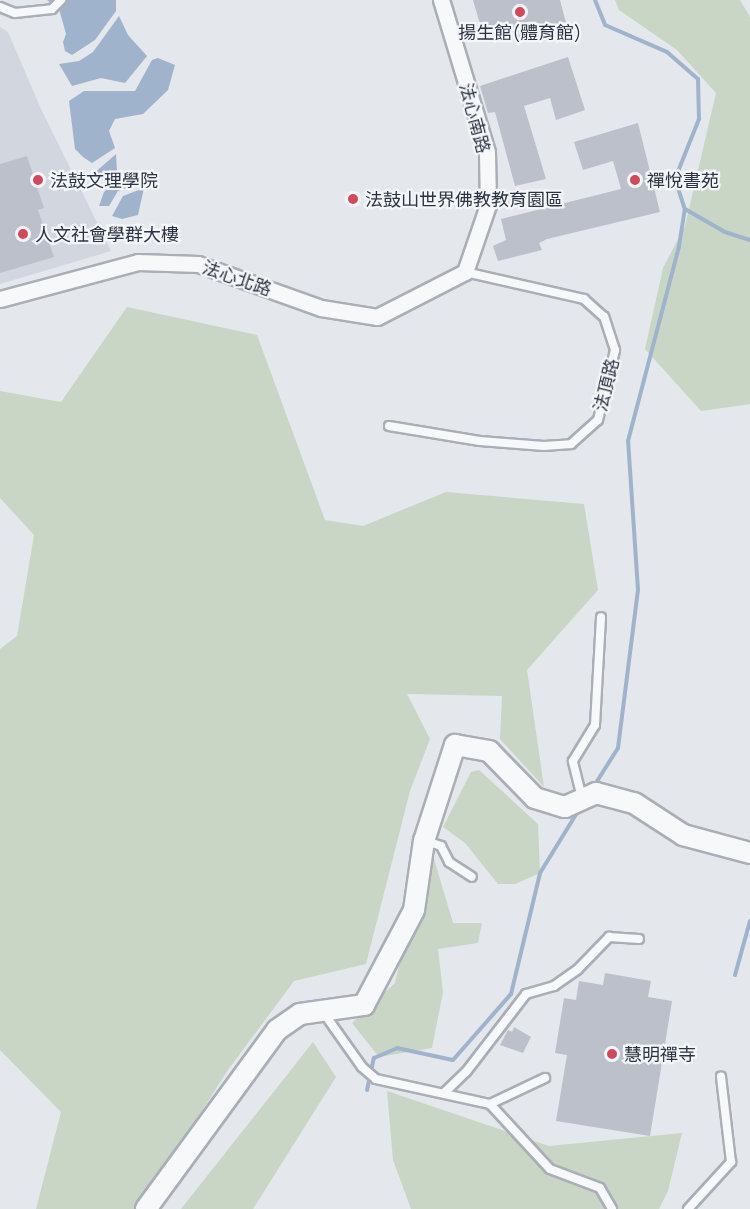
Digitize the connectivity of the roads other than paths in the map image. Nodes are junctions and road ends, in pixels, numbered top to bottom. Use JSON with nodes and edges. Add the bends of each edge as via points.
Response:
{"nodes":[{"id":1,"x":61,"y":0,"type":"edge"},
{"id":2,"x":441,"y":0,"type":"edge"},
{"id":3,"x":0,"y":7,"type":"edge"},
{"id":4,"x":465,"y":272,"type":"junction"},
{"id":5,"x":0,"y":298,"type":"edge"},
{"id":6,"x":389,"y":426,"type":"dead end"},
{"id":7,"x":601,"y":617,"type":"dead end"},
{"id":8,"x":582,"y":799,"type":"junction"},
{"id":9,"x":424,"y":841,"type":"junction"},
{"id":10,"x":750,"y":853,"type":"edge"},
{"id":11,"x":472,"y":877,"type":"dead end"},
{"id":12,"x":639,"y":939,"type":"dead end"},
{"id":13,"x":321,"y":1009,"type":"junction"},
{"id":14,"x":721,"y":1077,"type":"dead end"},
{"id":15,"x":546,"y":1078,"type":"dead end"},
{"id":16,"x":444,"y":1093,"type":"junction"},
{"id":17,"x":490,"y":1104,"type":"junction"},
{"id":18,"x":146,"y":1209,"type":"edge"},
{"id":19,"x":612,"y":1209,"type":"edge"},
{"id":20,"x":688,"y":1209,"type":"edge"}],
"edges":[{"from":1,"to":3,"type":"lane","via":[[52,9],[15,14]]},
{"from":2,"to":4,"type":"street","name":"法心南路","via":[[487,152],[488,205]]},
{"from":4,"to":5,"type":"street","name":"法心北路","via":[[377,316],[321,308],[198,264],[138,262]]},
{"from":4,"to":6,"type":"lane","name":"法頂路","via":[[584,299],[604,317],[615,350],[597,420],[571,444],[544,446],[480,441]]},
{"from":7,"to":8,"type":"lane","via":[[595,725],[573,761]]},
{"from":8,"to":9,"type":"street","via":[[565,807],[535,798],[489,751],[455,745]]},
{"from":8,"to":10,"type":"street","via":[[596,793],[634,803],[683,835]]},
{"from":9,"to":11,"type":"lane","via":[[441,846],[449,862]]},
{"from":9,"to":13,"type":"street","via":[[414,910],[364,1005]]},
{"from":12,"to":16,"type":"lane","via":[[609,937],[578,969],[554,986],[526,994],[466,1072]]},
{"from":13,"to":16,"type":"lane","via":[[362,1067],[376,1079]]},
{"from":13,"to":18,"type":"street","via":[[300,1014],[277,1030]]},
{"from":14,"to":20,"type":"lane","via":[[731,1162]]},
{"from":15,"to":17,"type":"lane"},
{"from":16,"to":17,"type":"lane"},
{"from":17,"to":19,"type":"lane","via":[[550,1169],[600,1188]]}]}
